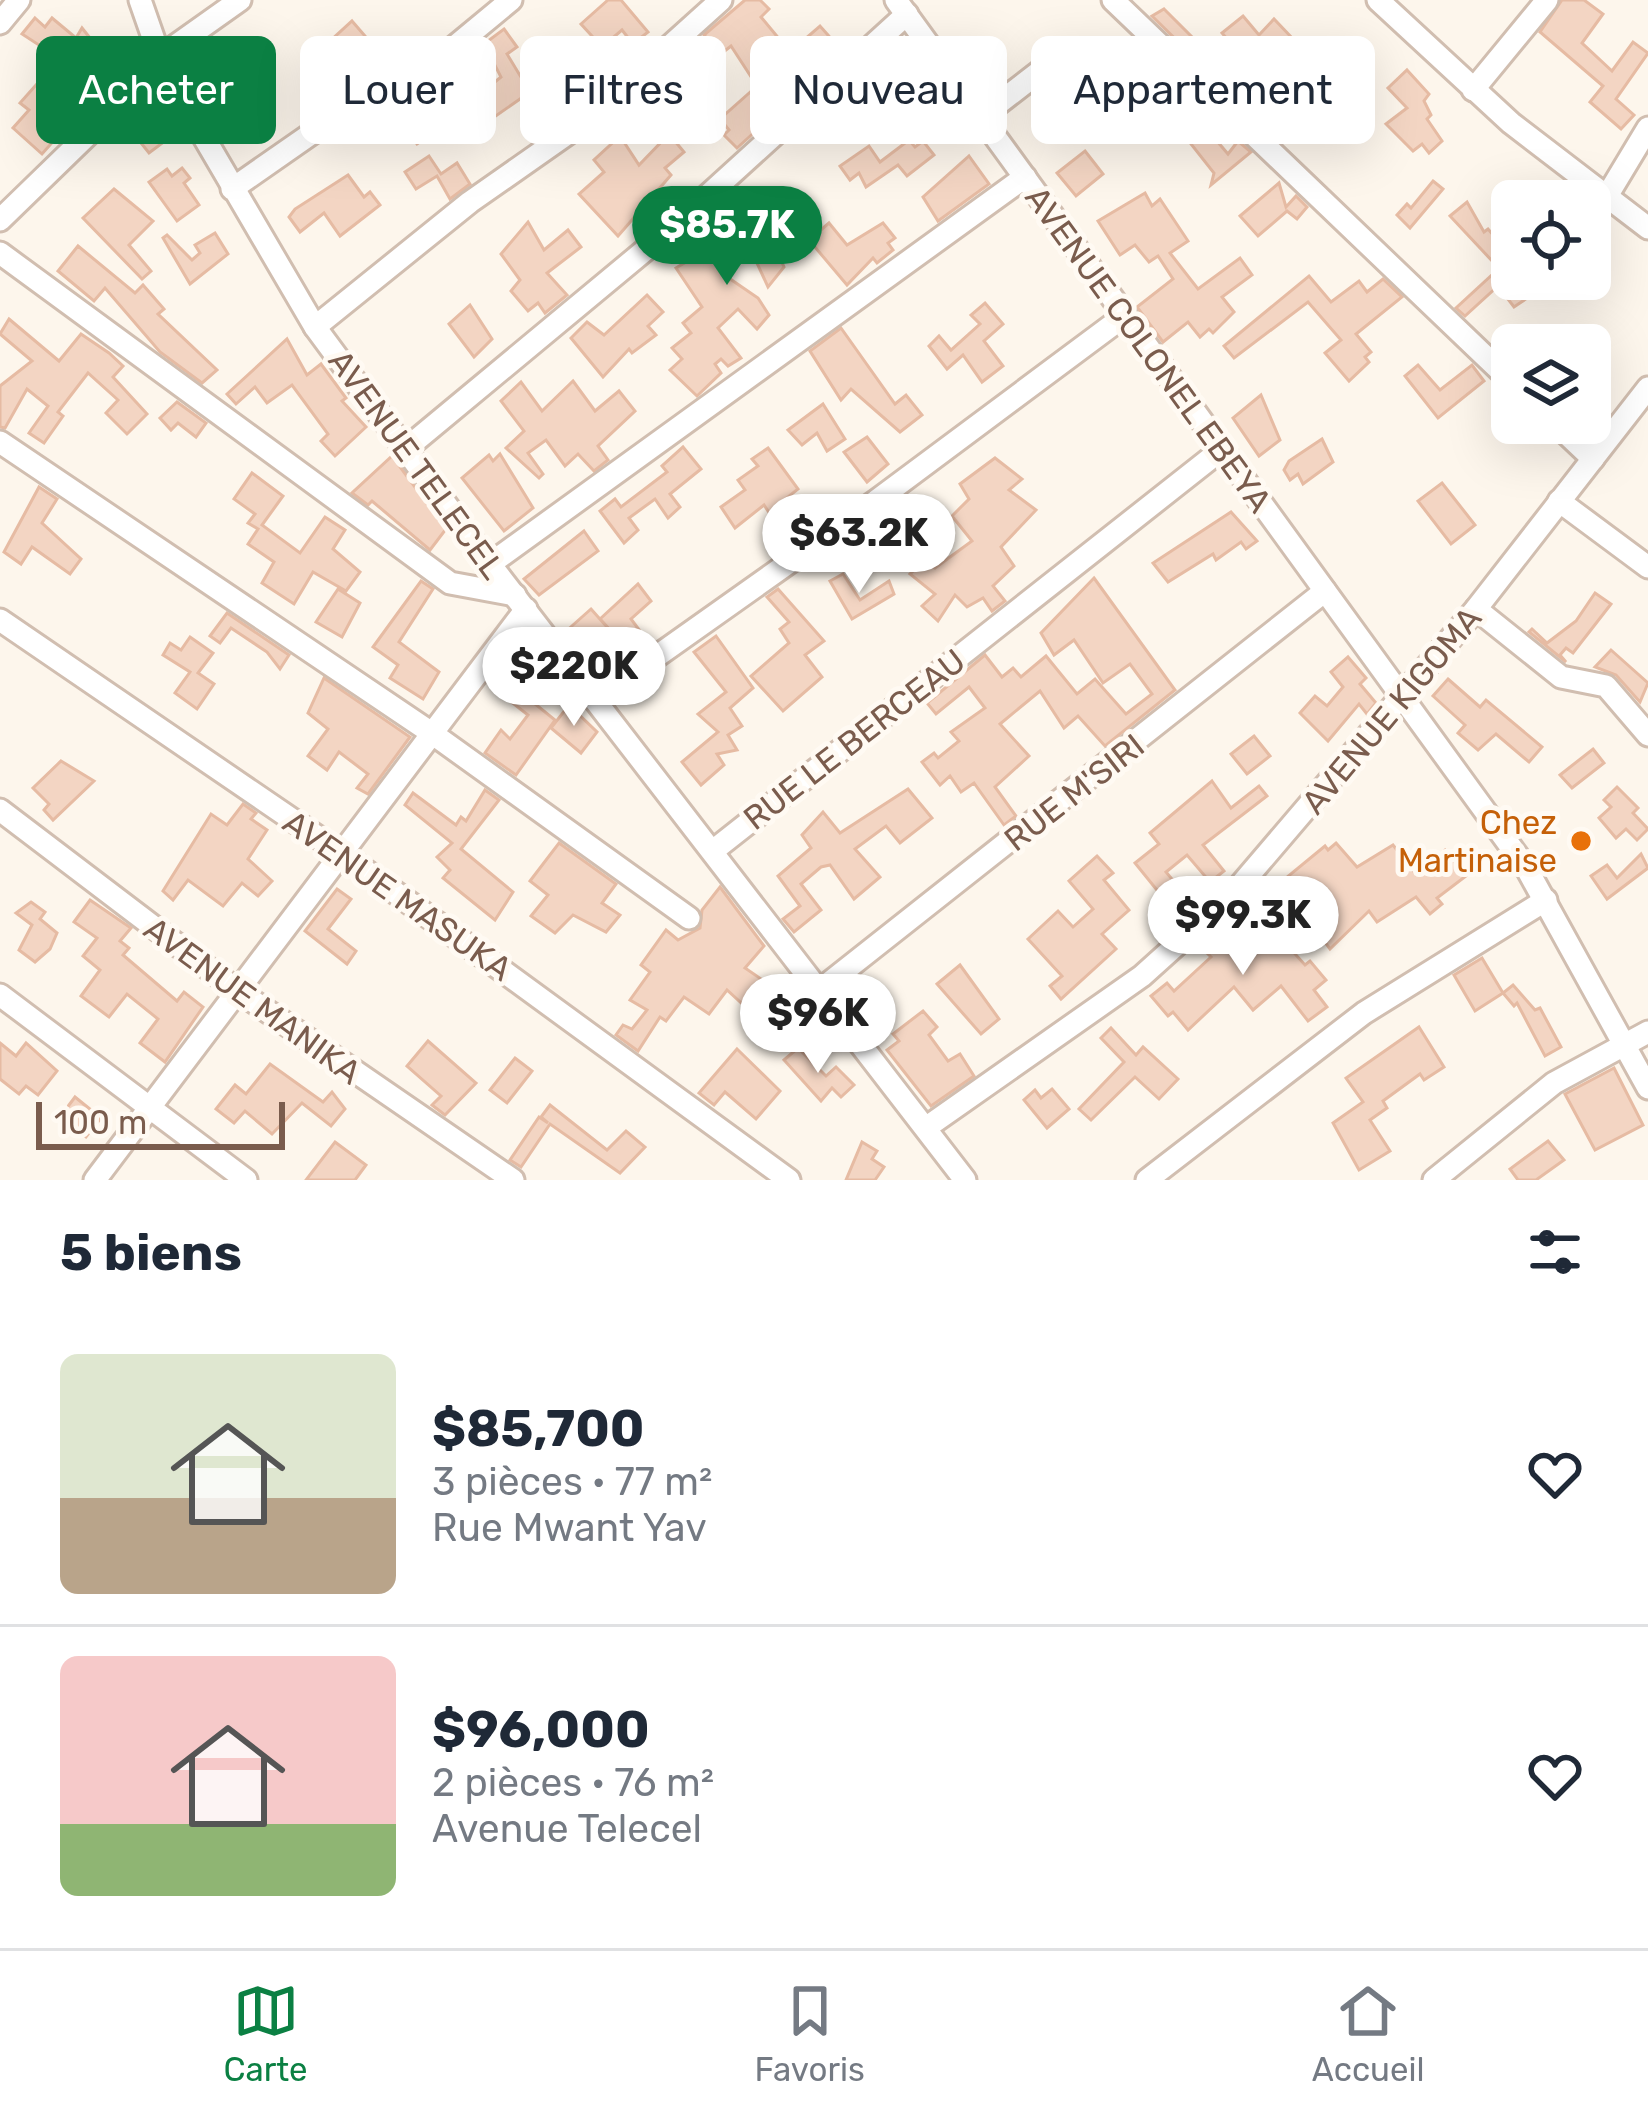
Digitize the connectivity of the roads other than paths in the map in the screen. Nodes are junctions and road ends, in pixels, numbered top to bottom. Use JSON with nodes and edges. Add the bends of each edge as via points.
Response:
{"nodes":[{"id":1,"x":20,"y":0,"type":"edge"},
{"id":2,"x":140,"y":0,"type":"edge"},
{"id":3,"x":240,"y":0,"type":"edge"},
{"id":4,"x":511,"y":0,"type":"edge"},
{"id":5,"x":721,"y":0,"type":"edge"},
{"id":6,"x":1113,"y":0,"type":"edge"},
{"id":7,"x":1378,"y":0,"type":"edge"},
{"id":8,"x":1547,"y":0,"type":"edge"},
{"id":9,"x":902,"y":7,"type":"edge"},
{"id":10,"x":0,"y":23,"type":"edge"},
{"id":11,"x":154,"y":36,"type":"edge"},
{"id":12,"x":189,"y":36,"type":"edge"},
{"id":13,"x":923,"y":36,"type":"edge"},
{"id":14,"x":1031,"y":78,"type":"edge"},
{"id":15,"x":1473,"y":90,"type":"junction"},
{"id":16,"x":1007,"y":97,"type":"edge"},
{"id":17,"x":1648,"y":128,"type":"edge"},
{"id":18,"x":79,"y":144,"type":"edge"},
{"id":19,"x":208,"y":144,"type":"edge"},
{"id":20,"x":1001,"y":144,"type":"edge"},
{"id":21,"x":1025,"y":177,"type":"junction"},
{"id":22,"x":1587,"y":180,"type":"edge"},
{"id":23,"x":232,"y":189,"type":"junction"},
{"id":24,"x":1611,"y":189,"type":"edge"},
{"id":25,"x":1611,"y":199,"type":"edge"},
{"id":26,"x":0,"y":220,"type":"edge"},
{"id":27,"x":1648,"y":228,"type":"edge"},
{"id":28,"x":0,"y":254,"type":"edge"},
{"id":29,"x":1123,"y":317,"type":"junction"},
{"id":30,"x":315,"y":327,"type":"junction"},
{"id":31,"x":1491,"y":362,"type":"edge"},
{"id":32,"x":1648,"y":388,"type":"edge"},
{"id":33,"x":0,"y":442,"type":"edge"},
{"id":34,"x":1577,"y":444,"type":"edge"},
{"id":35,"x":408,"y":447,"type":"junction"},
{"id":36,"x":1221,"y":450,"type":"junction"},
{"id":37,"x":1593,"y":459,"type":"junction"},
{"id":38,"x":1559,"y":501,"type":"junction"},
{"id":39,"x":490,"y":564,"type":"junction"},
{"id":40,"x":1648,"y":567,"type":"edge"},
{"id":41,"x":1325,"y":591,"type":"junction"},
{"id":42,"x":520,"y":602,"type":"junction"},
{"id":43,"x":1476,"y":609,"type":"junction"},
{"id":44,"x":0,"y":620,"type":"edge"},
{"id":45,"x":1402,"y":699,"type":"junction"},
{"id":46,"x":595,"y":700,"type":"junction"},
{"id":47,"x":433,"y":734,"type":"junction"},
{"id":48,"x":1648,"y":735,"type":"edge"},
{"id":49,"x":0,"y":811,"type":"edge"},
{"id":50,"x":714,"y":850,"type":"junction"},
{"id":51,"x":344,"y":855,"type":"junction"},
{"id":52,"x":1546,"y":900,"type":"junction"},
{"id":53,"x":689,"y":919,"type":"dead end"},
{"id":54,"x":820,"y":990,"type":"junction"},
{"id":55,"x":238,"y":991,"type":"junction"},
{"id":56,"x":0,"y":994,"type":"edge"},
{"id":57,"x":1648,"y":1032,"type":"edge"},
{"id":58,"x":1628,"y":1044,"type":"junction"},
{"id":59,"x":1648,"y":1088,"type":"edge"},
{"id":60,"x":149,"y":1105,"type":"junction"},
{"id":61,"x":926,"y":1127,"type":"junction"},
{"id":62,"x":94,"y":1180,"type":"edge"},
{"id":63,"x":246,"y":1180,"type":"edge"},
{"id":64,"x":513,"y":1180,"type":"edge"},
{"id":65,"x":789,"y":1180,"type":"edge"},
{"id":66,"x":965,"y":1180,"type":"edge"},
{"id":67,"x":1147,"y":1180,"type":"edge"},
{"id":68,"x":1435,"y":1180,"type":"edge"}],
"edges":[{"from":1,"to":10,"type":"street"},
{"from":2,"to":11,"type":"street","name":"AVENUE TELECEL"},
{"from":3,"to":12,"type":"street"},
{"from":4,"to":23,"type":"street","via":[[440,56]]},
{"from":5,"to":30,"type":"street","via":[[590,118]]},
{"from":6,"to":31,"type":"street"},
{"from":7,"to":15,"type":"street"},
{"from":8,"to":15,"type":"street"},
{"from":9,"to":13,"type":"street","name":"AVENUE COLONEL EBEYA"},
{"from":9,"to":35,"type":"street","via":[[673,227]]},
{"from":14,"to":16,"type":"street"},
{"from":15,"to":22,"type":"street"},
{"from":17,"to":24,"type":"street"},
{"from":18,"to":26,"type":"street"},
{"from":19,"to":23,"type":"street","name":"AVENUE TELECEL"},
{"from":20,"to":21,"type":"street","name":"AVENUE COLONEL EBEYA"},
{"from":21,"to":29,"type":"street","name":"AVENUE COLONEL EBEYA"},
{"from":21,"to":39,"type":"street"},
{"from":23,"to":30,"type":"street","name":"AVENUE TELECEL"},
{"from":25,"to":27,"type":"street"},
{"from":28,"to":42,"type":"street","via":[[450,583]]},
{"from":29,"to":36,"type":"street","name":"AVENUE COLONEL EBEYA"},
{"from":29,"to":46,"type":"street"},
{"from":30,"to":35,"type":"street","name":"AVENUE TELECEL"},
{"from":32,"to":37,"type":"street","name":"AVENUE KIGOMA"},
{"from":33,"to":47,"type":"street"},
{"from":34,"to":37,"type":"street"},
{"from":35,"to":39,"type":"street","name":"AVENUE TELECEL"},
{"from":36,"to":41,"type":"street","name":"AVENUE COLONEL EBEYA"},
{"from":36,"to":50,"type":"street","name":"RUE LE BERCEAU"},
{"from":37,"to":38,"type":"street","name":"AVENUE KIGOMA"},
{"from":38,"to":40,"type":"street"},
{"from":38,"to":43,"type":"street","name":"AVENUE KIGOMA"},
{"from":39,"to":42,"type":"street","name":"AVENUE TELECEL"},
{"from":41,"to":45,"type":"street","name":"AVENUE COLONEL EBEYA"},
{"from":41,"to":54,"type":"street","name":"RUE M'SIRI"},
{"from":42,"to":46,"type":"street","name":"AVENUE TELECEL"},
{"from":42,"to":47,"type":"street"},
{"from":43,"to":45,"type":"street","name":"AVENUE KIGOMA"},
{"from":43,"to":48,"type":"street","via":[[1561,677],[1606,686]]},
{"from":44,"to":51,"type":"street","name":"AVENUE MASUKA"},
{"from":45,"to":52,"type":"street","name":"AVENUE COLONEL EBEYA"},
{"from":45,"to":61,"type":"street","name":"AVENUE KIGOMA","via":[[1195,931]]},
{"from":46,"to":50,"type":"street","name":"AVENUE TELECEL"},
{"from":47,"to":51,"type":"street"},
{"from":47,"to":53,"type":"street"},
{"from":49,"to":55,"type":"street","name":"AVENUE MANIKA"},
{"from":50,"to":54,"type":"street","name":"AVENUE TELECEL"},
{"from":51,"to":55,"type":"street"},
{"from":51,"to":65,"type":"street","name":"AVENUE MASUKA"},
{"from":52,"to":58,"type":"street","name":"AVENUE COLONEL EBEYA"},
{"from":52,"to":67,"type":"street","via":[[1364,1012]]},
{"from":54,"to":61,"type":"street","name":"AVENUE TELECEL"},
{"from":55,"to":60,"type":"street"},
{"from":55,"to":64,"type":"street","name":"AVENUE MANIKA"},
{"from":56,"to":60,"type":"street"},
{"from":57,"to":58,"type":"street"},
{"from":58,"to":59,"type":"street","name":"AVENUE COLONEL EBEYA"},
{"from":58,"to":68,"type":"street","via":[[1554,1083]]},
{"from":60,"to":62,"type":"street"},
{"from":60,"to":63,"type":"street"},
{"from":61,"to":66,"type":"street","name":"AVENUE TELECEL"}]}
